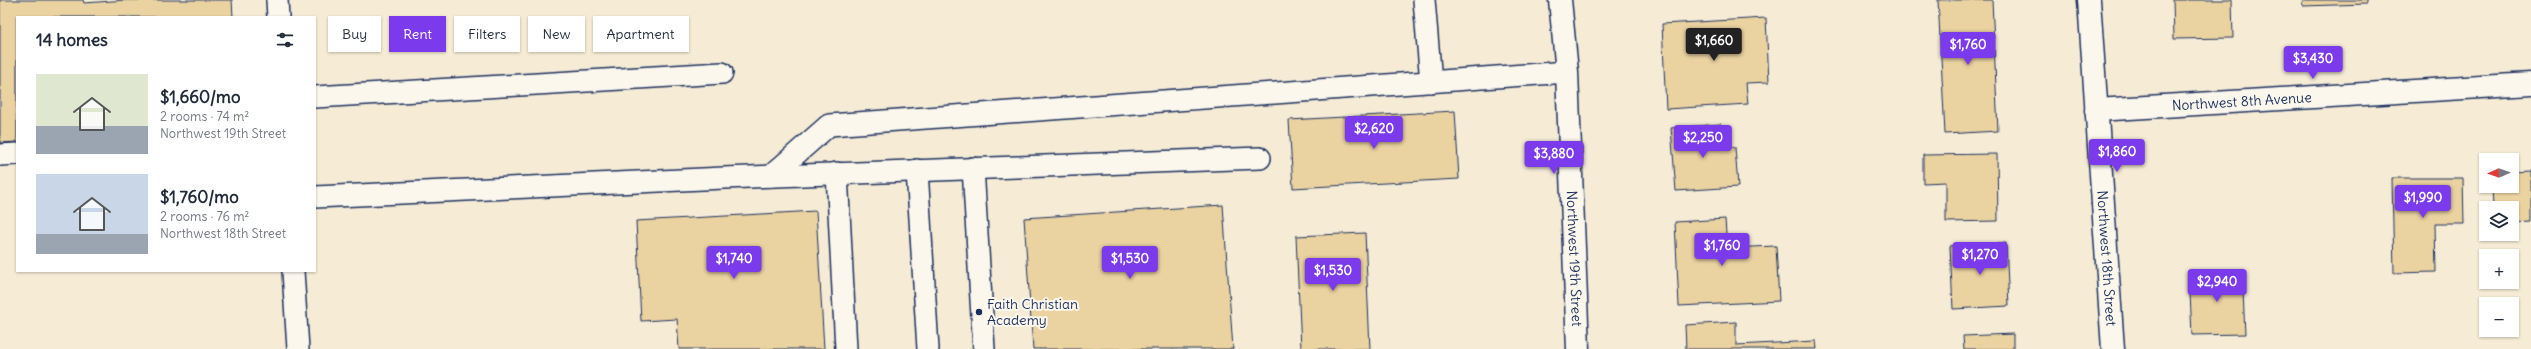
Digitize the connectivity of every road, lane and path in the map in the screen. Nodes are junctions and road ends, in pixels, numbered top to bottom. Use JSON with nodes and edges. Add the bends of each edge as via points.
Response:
{"nodes":[{"id":1,"x":277,"y":0,"type":"edge"},
{"id":2,"x":1424,"y":0,"type":"edge"},
{"id":3,"x":1560,"y":0,"type":"edge"},
{"id":4,"x":2089,"y":0,"type":"edge"},
{"id":5,"x":278,"y":16,"type":"edge"},
{"id":6,"x":1567,"y":72,"type":"junction"},
{"id":7,"x":722,"y":73,"type":"dead end"},
{"id":8,"x":1431,"y":82,"type":"junction"},
{"id":9,"x":2531,"y":84,"type":"edge"},
{"id":10,"x":316,"y":97,"type":"edge"},
{"id":11,"x":2096,"y":110,"type":"junction"},
{"id":12,"x":16,"y":154,"type":"edge"},
{"id":13,"x":0,"y":155,"type":"edge"},
{"id":14,"x":1260,"y":158,"type":"dead end"},
{"id":15,"x":973,"y":168,"type":"junction"},
{"id":16,"x":917,"y":170,"type":"junction"},
{"id":17,"x":836,"y":173,"type":"junction"},
{"id":18,"x":771,"y":176,"type":"junction"},
{"id":19,"x":316,"y":197,"type":"edge"},
{"id":20,"x":293,"y":272,"type":"edge"},
{"id":21,"x":298,"y":349,"type":"edge"},
{"id":22,"x":846,"y":349,"type":"edge"},
{"id":23,"x":928,"y":349,"type":"edge"},
{"id":24,"x":984,"y":349,"type":"edge"},
{"id":25,"x":1578,"y":349,"type":"edge"},
{"id":26,"x":2113,"y":349,"type":"edge"}],
"edges":[{"from":1,"to":5,"type":"lane"},
{"from":2,"to":8,"type":"lane"},
{"from":3,"to":6,"type":"street","name":"Northwest 19th Street"},
{"from":4,"to":11,"type":"street","name":"Northwest 18th Street"},
{"from":6,"to":8,"type":"lane"},
{"from":6,"to":25,"type":"street","name":"Northwest 19th Street"},
{"from":7,"to":10,"type":"lane"},
{"from":8,"to":18,"type":"lane","via":[[830,125]]},
{"from":9,"to":11,"type":"street","name":"Northwest 8th Avenue"},
{"from":11,"to":26,"type":"street","name":"Northwest 18th Street"},
{"from":12,"to":13,"type":"lane"},
{"from":14,"to":15,"type":"lane"},
{"from":15,"to":16,"type":"lane"},
{"from":15,"to":24,"type":"lane"},
{"from":16,"to":17,"type":"lane"},
{"from":16,"to":23,"type":"lane"},
{"from":17,"to":18,"type":"lane"},
{"from":17,"to":22,"type":"lane"},
{"from":18,"to":19,"type":"lane"},
{"from":20,"to":21,"type":"lane"}]}
